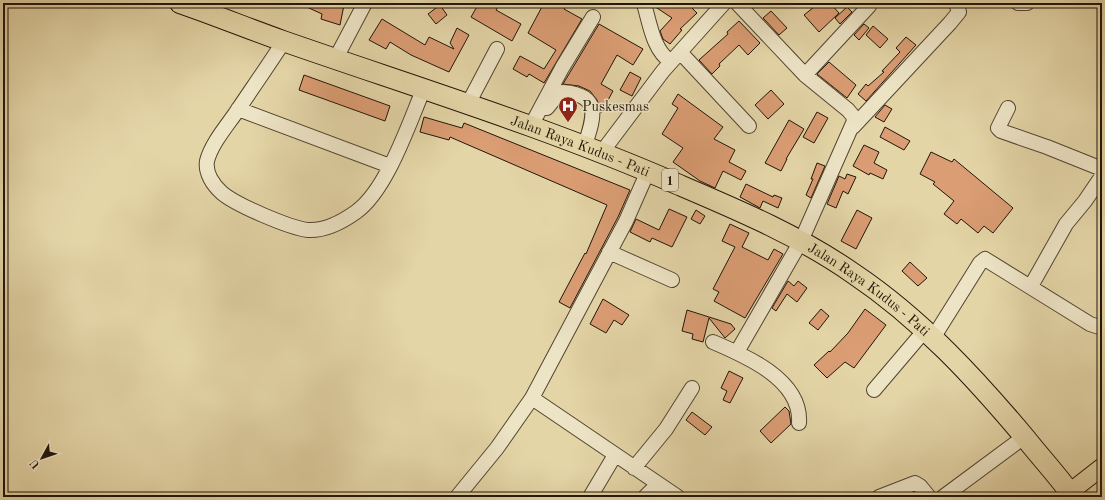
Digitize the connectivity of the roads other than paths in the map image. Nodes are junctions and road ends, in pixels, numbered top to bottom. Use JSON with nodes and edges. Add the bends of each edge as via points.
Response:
{"nodes":[{"id":1,"x":180,"y":3,"type":"edge"},
{"id":2,"x":365,"y":3,"type":"edge"},
{"id":3,"x":724,"y":3,"type":"edge"},
{"id":4,"x":737,"y":3,"type":"edge"},
{"id":5,"x":868,"y":3,"type":"edge"},
{"id":6,"x":956,"y":3,"type":"edge"},
{"id":7,"x":1018,"y":3,"type":"edge"},
{"id":8,"x":1027,"y":3,"type":"edge"},
{"id":9,"x":644,"y":4,"type":"dead end"},
{"id":10,"x":593,"y":18,"type":"dead end"},
{"id":11,"x":284,"y":41,"type":"junction"},
{"id":12,"x":497,"y":49,"type":"dead end"},
{"id":13,"x":675,"y":57,"type":"junction"},
{"id":14,"x":336,"y":58,"type":"junction"},
{"id":15,"x":805,"y":75,"type":"junction"},
{"id":16,"x":424,"y":88,"type":"junction"},
{"id":17,"x":468,"y":104,"type":"junction"},
{"id":18,"x":1008,"y":108,"type":"dead end"},
{"id":19,"x":238,"y":109,"type":"junction"},
{"id":20,"x":749,"y":126,"type":"dead end"},
{"id":21,"x":534,"y":127,"type":"junction"},
{"id":22,"x":853,"y":127,"type":"junction"},
{"id":23,"x":594,"y":149,"type":"junction"},
{"id":24,"x":390,"y":166,"type":"junction"},
{"id":25,"x":1102,"y":169,"type":"edge"},
{"id":26,"x":648,"y":171,"type":"junction"},
{"id":27,"x":1102,"y":176,"type":"edge"},
{"id":28,"x":801,"y":241,"type":"junction"},
{"id":29,"x":609,"y":252,"type":"junction"},
{"id":30,"x":672,"y":280,"type":"dead end"},
{"id":31,"x":1031,"y":286,"type":"junction"},
{"id":32,"x":1102,"y":328,"type":"edge"},
{"id":33,"x":929,"y":334,"type":"junction"},
{"id":34,"x":713,"y":342,"type":"dead end"},
{"id":35,"x":737,"y":352,"type":"junction"},
{"id":36,"x":692,"y":388,"type":"dead end"},
{"id":37,"x":874,"y":390,"type":"dead end"},
{"id":38,"x":532,"y":398,"type":"junction"},
{"id":39,"x":798,"y":423,"type":"dead end"},
{"id":40,"x":1024,"y":437,"type":"junction"},
{"id":41,"x":615,"y":455,"type":"junction"},
{"id":42,"x":1102,"y":467,"type":"edge"},
{"id":43,"x":634,"y":468,"type":"junction"},
{"id":44,"x":658,"y":484,"type":"junction"},
{"id":45,"x":1072,"y":495,"type":"edge"},
{"id":46,"x":457,"y":497,"type":"edge"},
{"id":47,"x":590,"y":497,"type":"edge"},
{"id":48,"x":645,"y":497,"type":"edge"},
{"id":49,"x":678,"y":497,"type":"edge"},
{"id":50,"x":879,"y":497,"type":"edge"},
{"id":51,"x":929,"y":497,"type":"edge"},
{"id":52,"x":943,"y":497,"type":"edge"}],
"edges":[{"from":1,"to":11,"type":"highway","name":"Jalan Raya Kudus - Pati","number":"1"},
{"from":2,"to":14,"type":"street"},
{"from":3,"to":13,"type":"street"},
{"from":4,"to":15,"type":"street"},
{"from":5,"to":15,"type":"street","via":[[869,6]]},
{"from":6,"to":22,"type":"street","via":[[959,12],[950,24]]},
{"from":7,"to":8,"type":"street"},
{"from":9,"to":13,"type":"street","via":[[658,50],[663,57]]},
{"from":10,"to":21,"type":"street","via":[[562,68]]},
{"from":11,"to":14,"type":"highway","name":"Jalan Raya Kudus - Pati","number":"1"},
{"from":11,"to":19,"type":"street"},
{"from":12,"to":17,"type":"street"},
{"from":13,"to":20,"type":"street"},
{"from":13,"to":23,"type":"street"},
{"from":14,"to":16,"type":"highway","name":"Jalan Raya Kudus - Pati","number":"1"},
{"from":15,"to":22,"type":"street","via":[[852,114]]},
{"from":16,"to":17,"type":"highway","name":"Jalan Raya Kudus - Pati","number":"1"},
{"from":16,"to":24,"type":"street"},
{"from":17,"to":21,"type":"highway","name":"Jalan Raya Kudus - Pati","number":"1"},
{"from":18,"to":25,"type":"street","via":[[998,128],[1002,131]]},
{"from":19,"to":24,"type":"street"},
{"from":19,"to":24,"type":"street","via":[[210,154],[207,172],[222,193],[279,221],[308,230],[338,224],[357,212],[368,201]]},
{"from":21,"to":23,"type":"highway","name":"Jalan Raya Kudus - Pati","number":"1"},
{"from":21,"to":23,"type":"street","via":[[558,95],[565,92],[582,96],[591,103]]},
{"from":22,"to":28,"type":"street"},
{"from":23,"to":26,"type":"highway","name":"Jalan Raya Kudus - Pati","number":"1"},
{"from":26,"to":28,"type":"highway","name":"Jalan Raya Kudus - Pati","number":"1"},
{"from":26,"to":29,"type":"street"},
{"from":27,"to":31,"type":"street","via":[[1066,224]]},
{"from":28,"to":33,"type":"highway","name":"Jalan Raya Kudus - Pati","number":"1","via":[[853,272]]},
{"from":28,"to":35,"type":"street"},
{"from":29,"to":30,"type":"street"},
{"from":29,"to":38,"type":"street"},
{"from":31,"to":32,"type":"street","via":[[1090,324]]},
{"from":31,"to":33,"type":"street","via":[[989,260],[984,260]]},
{"from":33,"to":37,"type":"street"},
{"from":33,"to":40,"type":"highway","name":"Jalan Raya Kudus - Pati","number":"1","via":[[969,373]]},
{"from":34,"to":35,"type":"street"},
{"from":35,"to":39,"type":"street","via":[[771,373],[783,384],[798,406]]},
{"from":36,"to":43,"type":"street","via":[[666,429]]},
{"from":38,"to":41,"type":"street"},
{"from":38,"to":46,"type":"street","via":[[497,448]]},
{"from":40,"to":45,"type":"highway","name":"Jalan Raya Kudus - Pati","number":"1"},
{"from":40,"to":52,"type":"street"},
{"from":41,"to":43,"type":"street"},
{"from":41,"to":47,"type":"street"},
{"from":42,"to":45,"type":"main road"},
{"from":43,"to":44,"type":"street"},
{"from":44,"to":48,"type":"street"},
{"from":44,"to":49,"type":"street"},
{"from":50,"to":51,"type":"street","via":[[915,483],[919,484]]}]}
